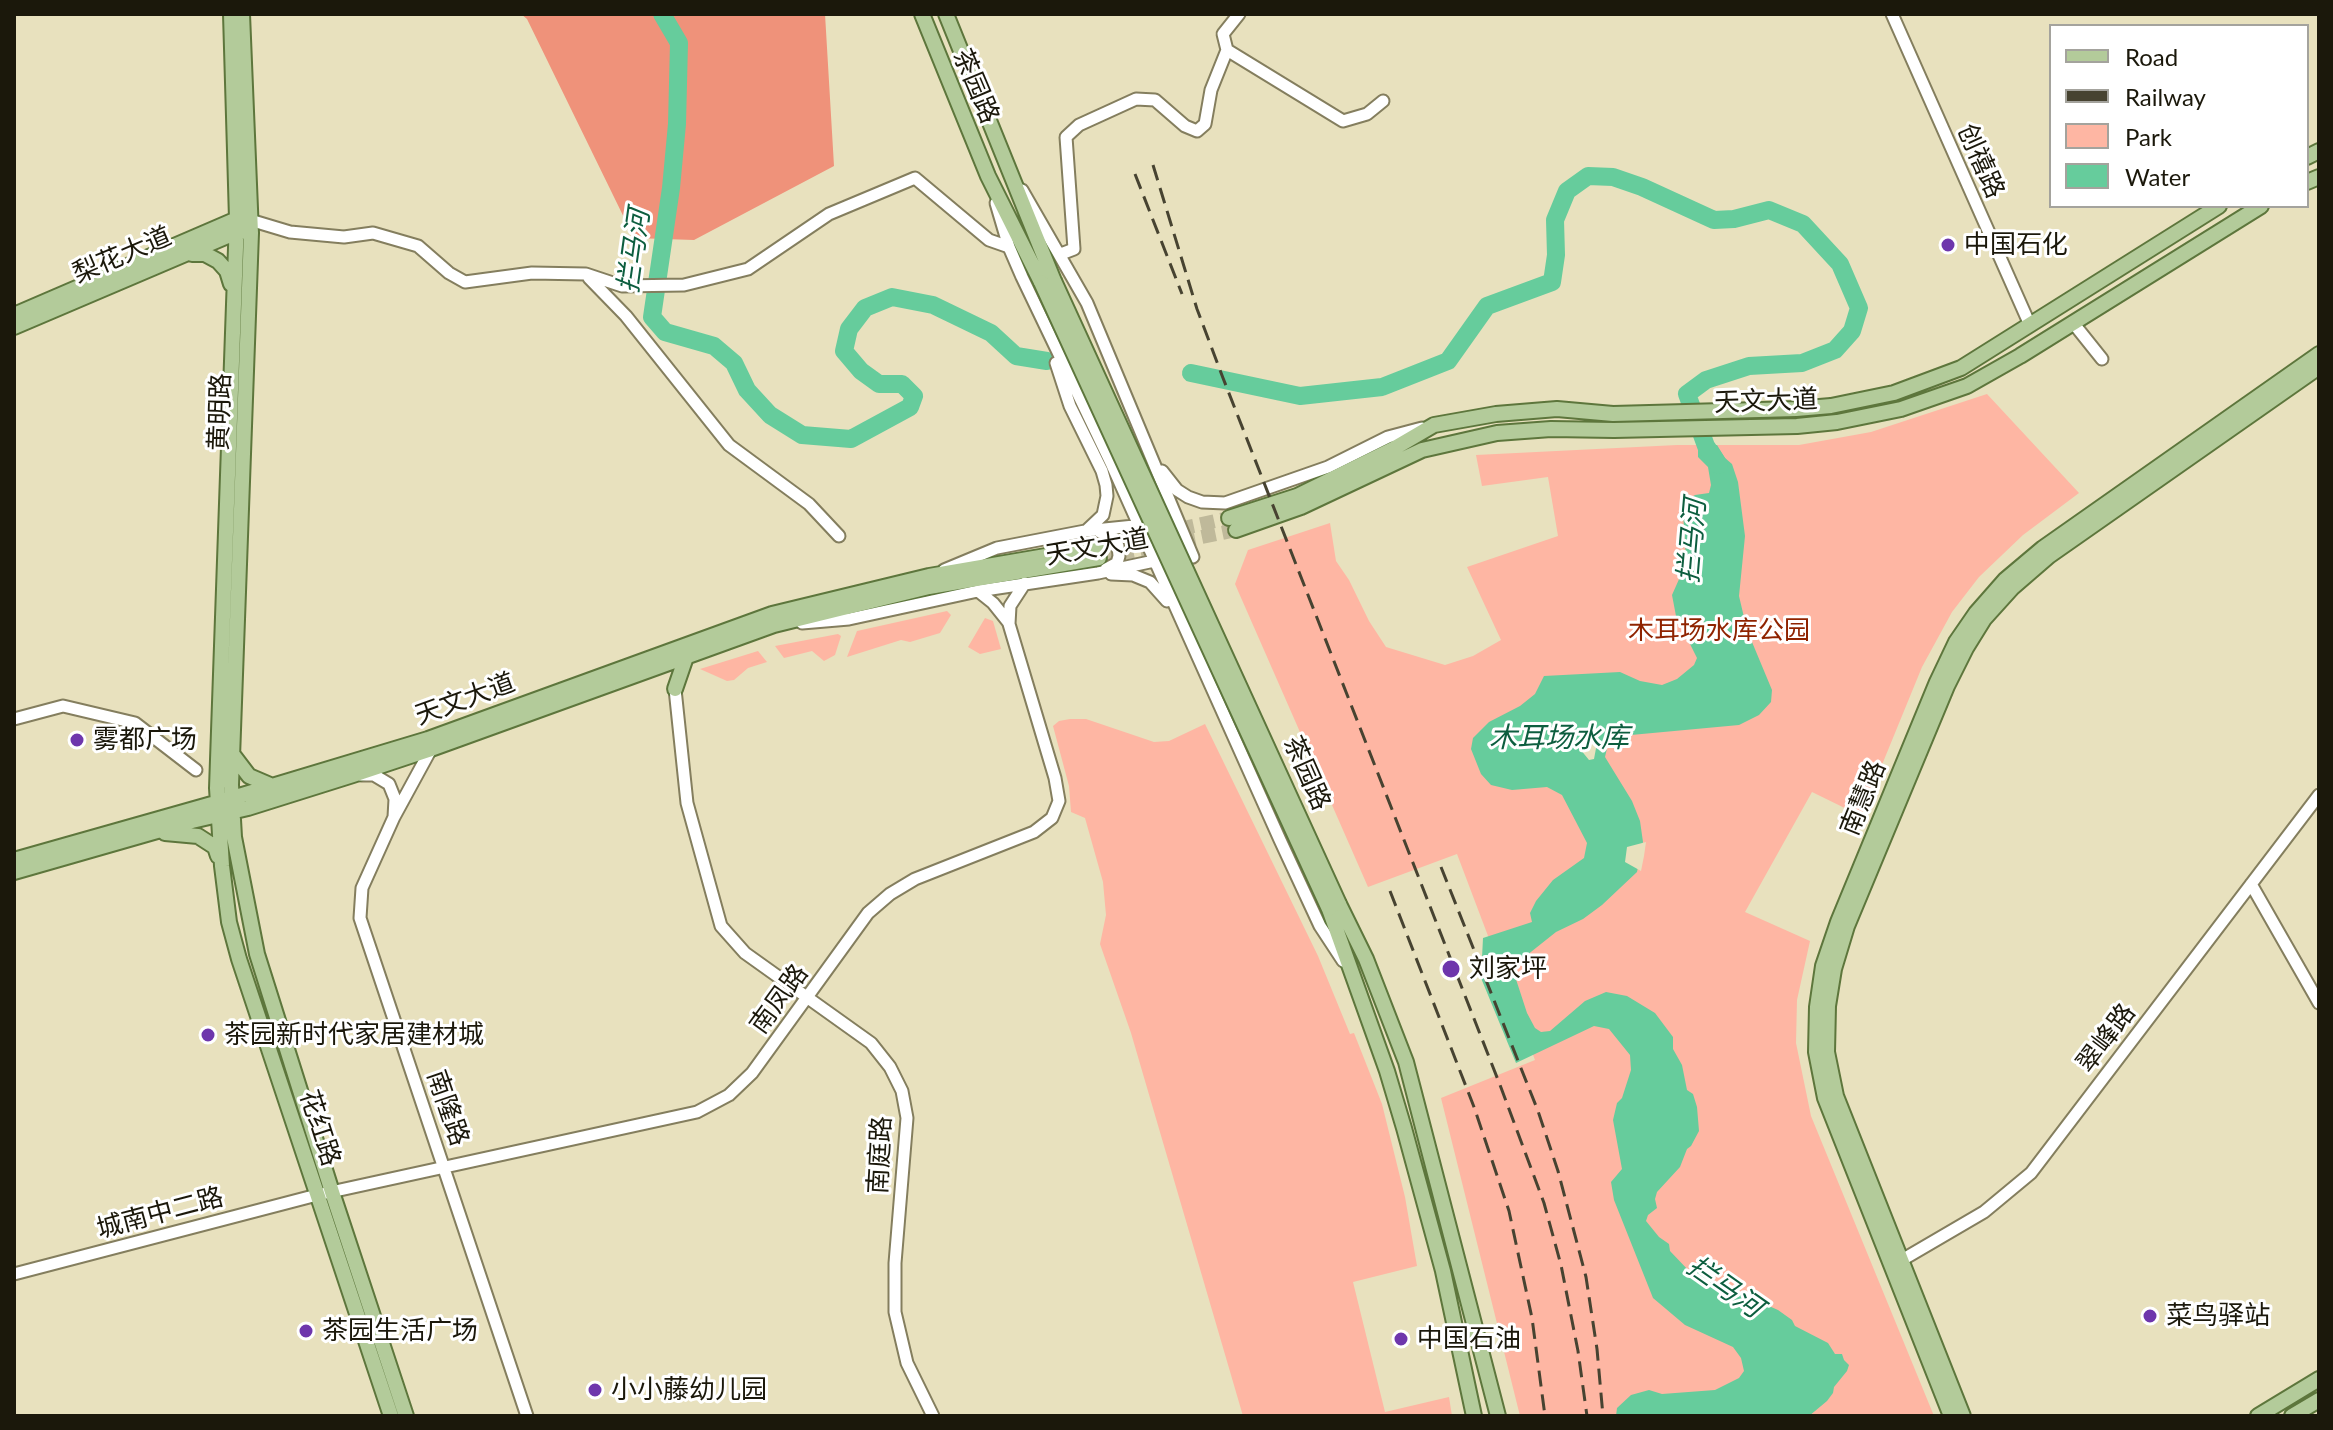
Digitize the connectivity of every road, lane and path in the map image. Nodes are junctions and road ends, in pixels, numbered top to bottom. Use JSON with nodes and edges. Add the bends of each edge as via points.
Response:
{"nodes":[{"id":1,"x":231,"y":14,"type":"edge"},
{"id":2,"x":242,"y":14,"type":"edge"},
{"id":3,"x":922,"y":14,"type":"edge"},
{"id":4,"x":946,"y":14,"type":"edge"},
{"id":5,"x":1239,"y":14,"type":"edge"},
{"id":6,"x":1892,"y":14,"type":"edge"},
{"id":7,"x":1227,"y":50,"type":"junction"},
{"id":8,"x":1383,"y":101,"type":"dead end"},
{"id":9,"x":1012,"y":172,"type":"junction"},
{"id":10,"x":988,"y":176,"type":"junction"},
{"id":11,"x":2216,"y":208,"type":"edge"},
{"id":12,"x":2258,"y":208,"type":"edge"},
{"id":13,"x":244,"y":226,"type":"junction"},
{"id":14,"x":1009,"y":247,"type":"junction"},
{"id":15,"x":1061,"y":254,"type":"junction"},
{"id":16,"x":183,"y":255,"type":"junction"},
{"id":17,"x":586,"y":274,"type":"junction"},
{"id":18,"x":1048,"y":282,"type":"junction"},
{"id":19,"x":235,"y":294,"type":"junction"},
{"id":20,"x":14,"y":315,"type":"edge"},
{"id":21,"x":1044,"y":324,"type":"junction"},
{"id":22,"x":2074,"y":324,"type":"junction"},
{"id":23,"x":2030,"y":325,"type":"junction"},
{"id":24,"x":14,"y":327,"type":"edge"},
{"id":25,"x":2319,"y":354,"type":"edge"},
{"id":26,"x":2102,"y":359,"type":"dead end"},
{"id":27,"x":2319,"y":367,"type":"edge"},
{"id":28,"x":1149,"y":452,"type":"junction"},
{"id":29,"x":1112,"y":465,"type":"junction"},
{"id":30,"x":1230,"y":517,"type":"junction"},
{"id":31,"x":1176,"y":519,"type":"junction"},
{"id":32,"x":1138,"y":526,"type":"junction"},
{"id":33,"x":1085,"y":531,"type":"junction"},
{"id":34,"x":839,"y":536,"type":"dead end"},
{"id":35,"x":1193,"y":557,"type":"joint"},
{"id":36,"x":1099,"y":559,"type":"junction"},
{"id":37,"x":1153,"y":560,"type":"junction"},
{"id":38,"x":929,"y":576,"type":"junction"},
{"id":39,"x":1025,"y":583,"type":"junction"},
{"id":40,"x":978,"y":591,"type":"junction"},
{"id":41,"x":1182,"y":621,"type":"junction"},
{"id":42,"x":1009,"y":624,"type":"junction"},
{"id":43,"x":774,"y":625,"type":"junction"},
{"id":44,"x":686,"y":657,"type":"junction"},
{"id":45,"x":648,"y":670,"type":"junction"},
{"id":46,"x":675,"y":689,"type":"junction"},
{"id":47,"x":14,"y":719,"type":"edge"},
{"id":48,"x":431,"y":749,"type":"junction"},
{"id":49,"x":233,"y":755,"type":"junction"},
{"id":50,"x":196,"y":770,"type":"dead end"},
{"id":51,"x":353,"y":775,"type":"junction"},
{"id":52,"x":270,"y":785,"type":"junction"},
{"id":53,"x":2319,"y":795,"type":"edge"},
{"id":54,"x":225,"y":806,"type":"junction"},
{"id":55,"x":394,"y":817,"type":"junction"},
{"id":56,"x":157,"y":832,"type":"junction"},
{"id":57,"x":14,"y":860,"type":"edge"},
{"id":58,"x":222,"y":866,"type":"junction"},
{"id":59,"x":14,"y":872,"type":"edge"},
{"id":60,"x":2251,"y":884,"type":"junction"},
{"id":61,"x":1334,"y":906,"type":"junction"},
{"id":62,"x":257,"y":954,"type":"junction"},
{"id":63,"x":239,"y":959,"type":"junction"},
{"id":64,"x":1349,"y":970,"type":"junction"},
{"id":65,"x":808,"y":997,"type":"junction"},
{"id":66,"x":2319,"y":1003,"type":"edge"},
{"id":67,"x":445,"y":1167,"type":"junction"},
{"id":68,"x":324,"y":1193,"type":"junction"},
{"id":69,"x":1896,"y":1264,"type":"junction"},
{"id":70,"x":14,"y":1274,"type":"edge"},
{"id":71,"x":2319,"y":1379,"type":"edge"},
{"id":72,"x":2319,"y":1400,"type":"edge"},
{"id":73,"x":391,"y":1416,"type":"edge"},
{"id":74,"x":406,"y":1416,"type":"edge"},
{"id":75,"x":527,"y":1416,"type":"edge"},
{"id":76,"x":933,"y":1416,"type":"edge"},
{"id":77,"x":1474,"y":1416,"type":"edge"},
{"id":78,"x":1498,"y":1416,"type":"edge"},
{"id":79,"x":1951,"y":1416,"type":"edge"},
{"id":80,"x":1963,"y":1416,"type":"edge"},
{"id":81,"x":2258,"y":1416,"type":"edge"},
{"id":82,"x":2292,"y":1416,"type":"edge"}],
"edges":[{"from":1,"to":13,"type":"main road","name":"黄明路"},
{"from":2,"to":13,"type":"main road","name":"黄明路"},
{"from":3,"to":10,"type":"main road","name":"茶园路"},
{"from":4,"to":9,"type":"main road","name":"茶园路"},
{"from":5,"to":7,"type":"street","via":[[1223,34]]},
{"from":6,"to":23,"type":"street","name":"创禧路"},
{"from":7,"to":8,"type":"street","via":[[1343,121],[1367,114]]},
{"from":7,"to":15,"type":"street","via":[[1205,124],[1197,131],[1155,100],[1136,99],[1079,125],[1066,137],[1074,249]]},
{"from":9,"to":15,"type":"street","name":"茶园路"},
{"from":9,"to":18,"type":"main road","name":"茶园路"},
{"from":10,"to":14,"type":"street","name":"茶园路"},
{"from":10,"to":18,"type":"main road","name":"茶园路"},
{"from":11,"to":23,"type":"main road","name":"天文大道"},
{"from":12,"to":22,"type":"main road","name":"天文大道"},
{"from":13,"to":16,"type":"main road","name":"梨花大道"},
{"from":13,"to":17,"type":"street","via":[[344,237],[373,233],[418,246],[465,282],[532,273]]},
{"from":13,"to":19,"type":"main road","name":"黄明路"},
{"from":13,"to":20,"type":"main road","name":"梨花大道"},
{"from":13,"to":49,"type":"main road","name":"黄明路"},
{"from":14,"to":17,"type":"street","via":[[989,240],[915,178],[829,214],[748,269],[684,285],[622,286]]},
{"from":14,"to":21,"type":"street","name":"茶园路"},
{"from":15,"to":28,"type":"street","name":"茶园路"},
{"from":16,"to":19,"type":"main road","via":[[205,254],[218,261]]},
{"from":16,"to":24,"type":"main road","name":"梨花大道"},
{"from":17,"to":34,"type":"street","via":[[729,445],[809,504]]},
{"from":18,"to":61,"type":"main road","name":"茶园路","bridge":true},
{"from":19,"to":54,"type":"main road","name":"黄明路","via":[[217,788]]},
{"from":21,"to":29,"type":"street","name":"茶园路"},
{"from":21,"to":33,"type":"street","via":[[1070,406],[1106,485],[1103,515]]},
{"from":22,"to":26,"type":"street"},
{"from":22,"to":30,"type":"main road","name":"天文大道","via":[[1967,386],[1901,409],[1797,426],[1497,433],[1422,450],[1301,507]]},
{"from":23,"to":30,"type":"main road","name":"天文大道","via":[[1961,368],[1894,393],[1831,406],[1613,414],[1545,410],[1434,425],[1297,496]]},
{"from":25,"to":69,"type":"main road","name":"南慧路","via":[[2005,580],[1956,642],[1937,682],[1838,922],[1823,966],[1817,1007],[1816,1052],[1825,1098]]},
{"from":27,"to":69,"type":"main road","name":"南慧路","via":[[2049,556],[1984,619],[1947,686],[1847,926],[1828,1006],[1827,1052],[1836,1096]]},
{"from":28,"to":29,"type":"street","via":[[1149,469],[1136,480],[1128,480]]},
{"from":28,"to":30,"type":"street","via":[[1177,490]]},
{"from":28,"to":31,"type":"street","name":"茶园路"},
{"from":29,"to":32,"type":"street","name":"茶园路"},
{"from":31,"to":32,"type":"street","name":"天文大道"},
{"from":31,"to":35,"type":"street","name":"茶园路"},
{"from":32,"to":33,"type":"street","name":"天文大道"},
{"from":32,"to":37,"type":"street","name":"茶园路"},
{"from":33,"to":36,"type":"street","via":[[1104,532],[1118,546],[1117,563]]},
{"from":33,"to":38,"type":"street","name":"天文大道","via":[[997,548]]},
{"from":35,"to":37,"type":"street","name":"天文大道"},
{"from":36,"to":37,"type":"street","name":"天文大道"},
{"from":36,"to":38,"type":"main road","name":"天文大道"},
{"from":36,"to":39,"type":"street","name":"天文大道"},
{"from":36,"to":41,"type":"street","via":[[1150,582]]},
{"from":36,"to":43,"type":"main road","name":"天文大道","via":[[929,587]]},
{"from":37,"to":41,"type":"street","name":"茶园路"},
{"from":38,"to":52,"type":"main road","name":"天文大道","via":[[772,614],[428,739]]},
{"from":39,"to":40,"type":"street","name":"天文大道"},
{"from":39,"to":42,"type":"street","via":[[1010,606]]},
{"from":40,"to":42,"type":"street"},
{"from":40,"to":43,"type":"street","name":"天文大道","via":[[849,619]]},
{"from":41,"to":64,"type":"street","name":"茶园路","via":[[1320,926]]},
{"from":42,"to":65,"type":"street","name":"南凤路","via":[[1055,778],[1059,801],[1052,818],[1034,832],[890,894],[868,913]]},
{"from":43,"to":44,"type":"main road","name":"天文大道"},
{"from":44,"to":45,"type":"main road","name":"天文大道"},
{"from":44,"to":46,"type":"main road"},
{"from":45,"to":46,"type":"main road"},
{"from":45,"to":48,"type":"main road","name":"天文大道"},
{"from":46,"to":65,"type":"street","name":"南庭路","via":[[687,803],[721,926],[745,953]]},
{"from":47,"to":50,"type":"street","via":[[63,706],[135,723]]},
{"from":48,"to":51,"type":"main road","name":"天文大道"},
{"from":48,"to":55,"type":"street","name":"南隆路"},
{"from":49,"to":52,"type":"main road","via":[[249,776]]},
{"from":49,"to":54,"type":"main road","name":"黄明路"},
{"from":51,"to":54,"type":"main road","name":"天文大道"},
{"from":51,"to":55,"type":"street","via":[[374,775],[389,784]]},
{"from":52,"to":54,"type":"main road","name":"天文大道"},
{"from":53,"to":60,"type":"street","name":"翠峰路"},
{"from":54,"to":56,"type":"main road","name":"天文大道"},
{"from":54,"to":57,"type":"main road","name":"天文大道"},
{"from":54,"to":58,"type":"main road","name":"花红路"},
{"from":54,"to":62,"type":"main road","name":"花红路"},
{"from":55,"to":67,"type":"street","name":"南隆路","via":[[362,888],[360,918]]},
{"from":56,"to":58,"type":"main road","via":[[206,840]]},
{"from":56,"to":59,"type":"main road","name":"天文大道"},
{"from":58,"to":63,"type":"main road","name":"花红路"},
{"from":60,"to":66,"type":"street"},
{"from":60,"to":69,"type":"street","name":"翠峰路","via":[[2031,1173],[1984,1212]]},
{"from":61,"to":64,"type":"main road","name":"茶园路"},
{"from":61,"to":78,"type":"main road","name":"茶园路","via":[[1366,959],[1412,1081]]},
{"from":62,"to":63,"type":"main road","via":[[247,936],[240,935]]},
{"from":62,"to":68,"type":"main road","name":"花红路"},
{"from":63,"to":68,"type":"main road","name":"花红路"},
{"from":64,"to":77,"type":"main road","name":"茶园路","via":[[1404,1128],[1443,1271]]},
{"from":65,"to":67,"type":"street","name":"南凤路","via":[[752,1073],[729,1095],[697,1112]]},
{"from":65,"to":76,"type":"street","name":"南庭路","via":[[871,1043],[902,1091],[907,1118],[895,1312],[907,1363]]},
{"from":67,"to":68,"type":"street","name":"南凤路"},
{"from":67,"to":75,"type":"street","name":"南隆路"},
{"from":68,"to":70,"type":"street","name":"城南中二路"},
{"from":68,"to":73,"type":"main road","name":"花红路"},
{"from":68,"to":74,"type":"main road","name":"花红路"},
{"from":69,"to":79,"type":"main road","name":"南慧路"},
{"from":69,"to":80,"type":"main road","name":"南慧路"},
{"from":71,"to":81,"type":"main road"},
{"from":72,"to":82,"type":"main road"}]}
